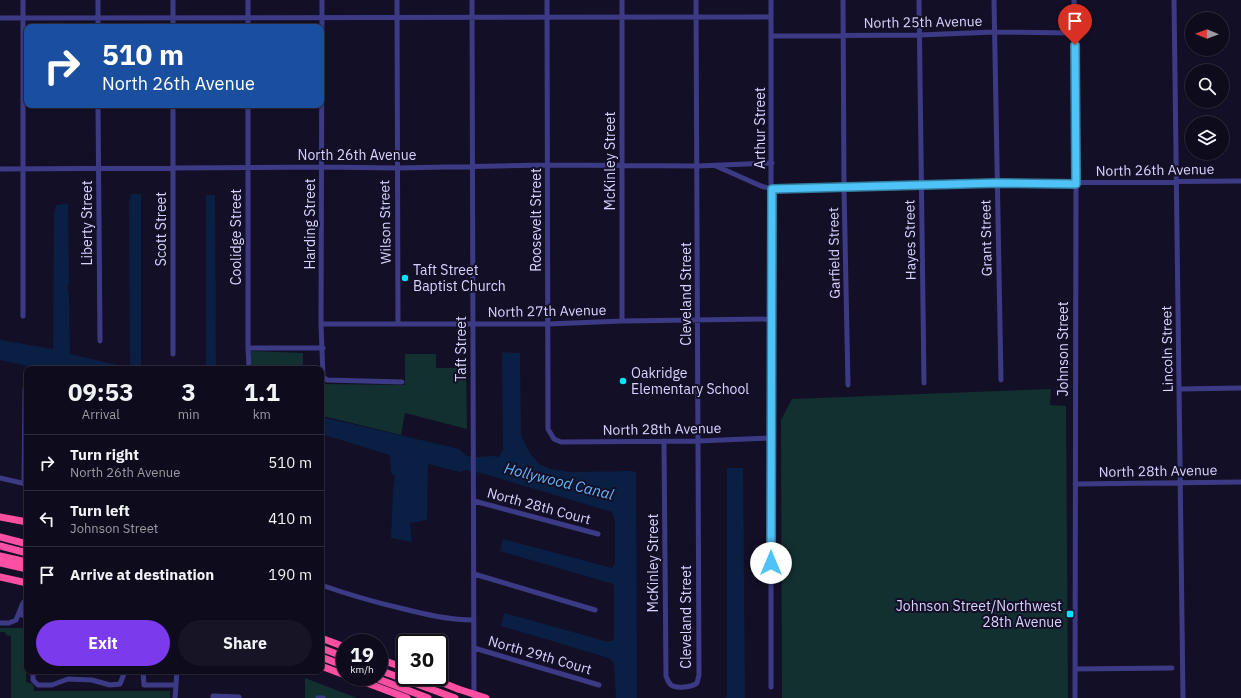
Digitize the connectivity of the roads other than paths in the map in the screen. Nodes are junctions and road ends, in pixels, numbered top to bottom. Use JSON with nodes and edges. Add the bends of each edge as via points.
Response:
{"nodes":[{"id":1,"x":23,"y":0,"type":"edge"},
{"id":2,"x":98,"y":0,"type":"edge"},
{"id":3,"x":173,"y":0,"type":"edge"},
{"id":4,"x":248,"y":0,"type":"edge"},
{"id":5,"x":322,"y":0,"type":"edge"},
{"id":6,"x":397,"y":0,"type":"edge"},
{"id":7,"x":472,"y":0,"type":"edge"},
{"id":8,"x":547,"y":0,"type":"edge"},
{"id":9,"x":622,"y":0,"type":"edge"},
{"id":10,"x":696,"y":0,"type":"edge"},
{"id":11,"x":771,"y":0,"type":"edge"},
{"id":12,"x":843,"y":0,"type":"edge"},
{"id":13,"x":919,"y":0,"type":"edge"},
{"id":14,"x":994,"y":0,"type":"edge"},
{"id":15,"x":1074,"y":0,"type":"edge"},
{"id":16,"x":1174,"y":0,"type":"edge"},
{"id":17,"x":397,"y":17,"type":"junction"},
{"id":18,"x":472,"y":17,"type":"junction"},
{"id":19,"x":547,"y":17,"type":"junction"},
{"id":20,"x":696,"y":17,"type":"junction"},
{"id":21,"x":771,"y":17,"type":"junction"},
{"id":22,"x":0,"y":18,"type":"edge"},
{"id":23,"x":23,"y":18,"type":"junction"},
{"id":24,"x":173,"y":18,"type":"junction"},
{"id":25,"x":248,"y":18,"type":"junction"},
{"id":26,"x":323,"y":18,"type":"junction"},
{"id":27,"x":622,"y":18,"type":"junction"},
{"id":28,"x":98,"y":19,"type":"junction"},
{"id":29,"x":98,"y":24,"type":"edge"},
{"id":30,"x":173,"y":24,"type":"edge"},
{"id":31,"x":248,"y":24,"type":"edge"},
{"id":32,"x":323,"y":24,"type":"edge"},
{"id":33,"x":995,"y":32,"type":"junction"},
{"id":34,"x":1075,"y":33,"type":"junction"},
{"id":35,"x":843,"y":35,"type":"junction"},
{"id":36,"x":919,"y":35,"type":"junction"},
{"id":37,"x":772,"y":36,"type":"junction"},
{"id":38,"x":98,"y":108,"type":"edge"},
{"id":39,"x":173,"y":108,"type":"edge"},
{"id":40,"x":248,"y":108,"type":"edge"},
{"id":41,"x":322,"y":108,"type":"edge"},
{"id":42,"x":772,"y":163,"type":"junction"},
{"id":43,"x":548,"y":165,"type":"junction"},
{"id":44,"x":622,"y":165,"type":"junction"},
{"id":45,"x":713,"y":165,"type":"junction"},
{"id":46,"x":472,"y":166,"type":"junction"},
{"id":47,"x":697,"y":166,"type":"junction"},
{"id":48,"x":248,"y":167,"type":"junction"},
{"id":49,"x":322,"y":167,"type":"junction"},
{"id":50,"x":98,"y":168,"type":"junction"},
{"id":51,"x":173,"y":168,"type":"junction"},
{"id":52,"x":397,"y":168,"type":"junction"},
{"id":53,"x":0,"y":169,"type":"edge"},
{"id":54,"x":23,"y":169,"type":"junction"},
{"id":55,"x":1241,"y":181,"type":"edge"},
{"id":56,"x":1176,"y":182,"type":"junction"},
{"id":57,"x":997,"y":183,"type":"junction"},
{"id":58,"x":1076,"y":184,"type":"junction"},
{"id":59,"x":922,"y":185,"type":"junction"},
{"id":60,"x":844,"y":188,"type":"junction"},
{"id":61,"x":772,"y":189,"type":"junction"},
{"id":62,"x":23,"y":316,"type":"dead end"},
{"id":63,"x":772,"y":319,"type":"junction"},
{"id":64,"x":698,"y":320,"type":"junction"},
{"id":65,"x":622,"y":321,"type":"junction"},
{"id":66,"x":398,"y":323,"type":"junction"},
{"id":67,"x":321,"y":324,"type":"junction"},
{"id":68,"x":474,"y":324,"type":"junction"},
{"id":69,"x":548,"y":324,"type":"junction"},
{"id":70,"x":100,"y":341,"type":"dead end"},
{"id":71,"x":248,"y":348,"type":"junction"},
{"id":72,"x":323,"y":348,"type":"junction"},
{"id":73,"x":174,"y":354,"type":"dead end"},
{"id":74,"x":249,"y":366,"type":"edge"},
{"id":75,"x":323,"y":366,"type":"edge"},
{"id":76,"x":324,"y":378,"type":"edge"},
{"id":77,"x":1001,"y":380,"type":"dead end"},
{"id":78,"x":402,"y":382,"type":"dead end"},
{"id":79,"x":924,"y":383,"type":"dead end"},
{"id":80,"x":848,"y":385,"type":"dead end"},
{"id":81,"x":1241,"y":388,"type":"edge"},
{"id":82,"x":1180,"y":389,"type":"junction"},
{"id":83,"x":772,"y":438,"type":"junction"},
{"id":84,"x":554,"y":439,"type":"joint"},
{"id":85,"x":664,"y":441,"type":"junction"},
{"id":86,"x":698,"y":441,"type":"junction"},
{"id":87,"x":0,"y":478,"type":"edge"},
{"id":88,"x":1180,"y":482,"type":"junction"},
{"id":89,"x":1241,"y":482,"type":"edge"},
{"id":90,"x":24,"y":484,"type":"edge"},
{"id":91,"x":1075,"y":484,"type":"junction"},
{"id":92,"x":474,"y":501,"type":"junction"},
{"id":93,"x":0,"y":517,"type":"edge"},
{"id":94,"x":24,"y":521,"type":"edge"},
{"id":95,"x":598,"y":534,"type":"dead end"},
{"id":96,"x":0,"y":537,"type":"edge"},
{"id":97,"x":24,"y":543,"type":"edge"},
{"id":98,"x":0,"y":546,"type":"edge"},
{"id":99,"x":24,"y":552,"type":"edge"},
{"id":100,"x":0,"y":556,"type":"edge"},
{"id":101,"x":24,"y":561,"type":"edge"},
{"id":102,"x":0,"y":563,"type":"edge"},
{"id":103,"x":24,"y":568,"type":"edge"},
{"id":104,"x":474,"y":574,"type":"junction"},
{"id":105,"x":0,"y":577,"type":"edge"},
{"id":106,"x":24,"y":582,"type":"edge"},
{"id":107,"x":324,"y":586,"type":"edge"},
{"id":108,"x":24,"y":602,"type":"edge"},
{"id":109,"x":596,"y":610,"type":"dead end"},
{"id":110,"x":20,"y":613,"type":"junction"},
{"id":111,"x":24,"y":613,"type":"edge"},
{"id":112,"x":24,"y":615,"type":"edge"},
{"id":113,"x":473,"y":620,"type":"junction"},
{"id":114,"x":0,"y":623,"type":"edge"},
{"id":115,"x":324,"y":639,"type":"edge"},
{"id":116,"x":336,"y":644,"type":"edge"},
{"id":117,"x":474,"y":648,"type":"junction"},
{"id":118,"x":324,"y":649,"type":"edge"},
{"id":119,"x":336,"y":654,"type":"edge"},
{"id":120,"x":324,"y":658,"type":"edge"},
{"id":121,"x":336,"y":663,"type":"edge"},
{"id":122,"x":324,"y":667,"type":"edge"},
{"id":123,"x":1172,"y":668,"type":"dead end"},
{"id":124,"x":1076,"y":669,"type":"junction"},
{"id":125,"x":336,"y":672,"type":"edge"},
{"id":126,"x":388,"y":673,"type":"edge"},
{"id":127,"x":33,"y":674,"type":"edge"},
{"id":128,"x":124,"y":674,"type":"edge"},
{"id":129,"x":143,"y":674,"type":"edge"},
{"id":130,"x":176,"y":674,"type":"edge"},
{"id":131,"x":388,"y":683,"type":"edge"},
{"id":132,"x":697,"y":683,"type":"joint"},
{"id":133,"x":175,"y":685,"type":"junction"},
{"id":134,"x":448,"y":685,"type":"edge"},
{"id":135,"x":599,"y":685,"type":"dead end"},
{"id":136,"x":375,"y":686,"type":"edge"},
{"id":137,"x":771,"y":687,"type":"dead end"},
{"id":138,"x":175,"y":698,"type":"edge"},
{"id":139,"x":212,"y":698,"type":"edge"},
{"id":140,"x":239,"y":698,"type":"edge"},
{"id":141,"x":318,"y":698,"type":"edge"},
{"id":142,"x":323,"y":698,"type":"edge"},
{"id":143,"x":407,"y":698,"type":"edge"},
{"id":144,"x":428,"y":698,"type":"edge"},
{"id":145,"x":455,"y":698,"type":"edge"},
{"id":146,"x":474,"y":698,"type":"edge"},
{"id":147,"x":486,"y":698,"type":"edge"},
{"id":148,"x":1075,"y":698,"type":"edge"},
{"id":149,"x":1183,"y":698,"type":"edge"}],
"edges":[{"from":1,"to":23,"type":"street"},
{"from":2,"to":28,"type":"street"},
{"from":3,"to":24,"type":"street"},
{"from":4,"to":25,"type":"street"},
{"from":5,"to":26,"type":"street","name":"Harding Street"},
{"from":6,"to":17,"type":"street","name":"Wilson Street"},
{"from":7,"to":18,"type":"street","name":"Taft Street"},
{"from":8,"to":19,"type":"street","name":"Roosevelt Street"},
{"from":9,"to":27,"type":"street","name":"McKinley Street"},
{"from":10,"to":20,"type":"street","name":"Cleveland Street"},
{"from":11,"to":21,"type":"street","name":"Arthur Street"},
{"from":12,"to":35,"type":"street","name":"Garfield Street"},
{"from":13,"to":36,"type":"street","name":"Hayes Street"},
{"from":14,"to":33,"type":"street","name":"Grant Street"},
{"from":15,"to":34,"type":"street","name":"Johnson Street"},
{"from":16,"to":56,"type":"street","name":"Lincoln Street"},
{"from":17,"to":18,"type":"street"},
{"from":17,"to":26,"type":"street"},
{"from":17,"to":52,"type":"street","name":"Wilson Street"},
{"from":18,"to":19,"type":"street"},
{"from":18,"to":46,"type":"street","name":"Taft Street"},
{"from":19,"to":27,"type":"street"},
{"from":19,"to":43,"type":"street","name":"Roosevelt Street"},
{"from":20,"to":21,"type":"street"},
{"from":20,"to":27,"type":"street"},
{"from":20,"to":47,"type":"street","name":"Cleveland Street"},
{"from":21,"to":37,"type":"street","name":"Arthur Street"},
{"from":22,"to":23,"type":"street"},
{"from":23,"to":28,"type":"street"},
{"from":23,"to":54,"type":"street"},
{"from":24,"to":25,"type":"street"},
{"from":24,"to":28,"type":"street"},
{"from":24,"to":30,"type":"street"},
{"from":25,"to":26,"type":"street"},
{"from":25,"to":31,"type":"street"},
{"from":26,"to":32,"type":"street","name":"Harding Street"},
{"from":27,"to":44,"type":"street","name":"McKinley Street"},
{"from":28,"to":29,"type":"street"},
{"from":33,"to":34,"type":"street","name":"North 25th Avenue"},
{"from":33,"to":36,"type":"street","name":"North 25th Avenue"},
{"from":33,"to":57,"type":"street","name":"Grant Street"},
{"from":34,"to":58,"type":"street","name":"Johnson Street"},
{"from":35,"to":36,"type":"street","name":"North 25th Avenue"},
{"from":35,"to":37,"type":"street","name":"North 25th Avenue"},
{"from":35,"to":60,"type":"street","name":"Garfield Street"},
{"from":36,"to":59,"type":"street","name":"Hayes Street"},
{"from":37,"to":42,"type":"street","name":"Arthur Street"},
{"from":38,"to":50,"type":"street","name":"Liberty Street"},
{"from":39,"to":51,"type":"street","name":"Scott Street"},
{"from":40,"to":48,"type":"street","name":"Coolidge Street"},
{"from":41,"to":49,"type":"street","name":"Harding Street"},
{"from":42,"to":45,"type":"street","name":"North 26th Avenue"},
{"from":42,"to":61,"type":"street","name":"Arthur Street"},
{"from":43,"to":44,"type":"street","name":"North 26th Avenue"},
{"from":43,"to":46,"type":"street","name":"North 26th Avenue"},
{"from":43,"to":69,"type":"street","name":"Roosevelt Street"},
{"from":44,"to":47,"type":"street","name":"North 26th Avenue"},
{"from":44,"to":65,"type":"street","name":"McKinley Street"},
{"from":45,"to":47,"type":"street","name":"North 26th Avenue"},
{"from":45,"to":61,"type":"street","name":"North 26th Avenue"},
{"from":46,"to":52,"type":"street","name":"North 26th Avenue"},
{"from":46,"to":68,"type":"street","name":"Taft Street"},
{"from":47,"to":64,"type":"street","name":"Cleveland Street"},
{"from":48,"to":49,"type":"street","name":"North 26th Avenue"},
{"from":48,"to":51,"type":"street","name":"North 26th Avenue"},
{"from":48,"to":71,"type":"street","name":"Coolidge Street"},
{"from":49,"to":52,"type":"street","name":"North 26th Avenue"},
{"from":49,"to":67,"type":"street","name":"Harding Street"},
{"from":50,"to":51,"type":"street","name":"North 26th Avenue"},
{"from":50,"to":54,"type":"street","name":"North 26th Avenue"},
{"from":50,"to":70,"type":"street","name":"Liberty Street"},
{"from":51,"to":73,"type":"street","name":"Scott Street"},
{"from":52,"to":66,"type":"street","name":"Wilson Street"},
{"from":53,"to":54,"type":"street","name":"North 26th Avenue"},
{"from":54,"to":62,"type":"street"},
{"from":55,"to":56,"type":"street","name":"North 26th Avenue"},
{"from":56,"to":58,"type":"street","name":"North 26th Avenue"},
{"from":56,"to":82,"type":"street","name":"Lincoln Street"},
{"from":57,"to":58,"type":"street","name":"North 26th Avenue"},
{"from":57,"to":59,"type":"street","name":"North 26th Avenue"},
{"from":57,"to":77,"type":"street","name":"Grant Street"},
{"from":58,"to":91,"type":"street","name":"Johnson Street"},
{"from":59,"to":60,"type":"street","name":"North 26th Avenue"},
{"from":59,"to":79,"type":"street","name":"Hayes Street"},
{"from":60,"to":61,"type":"street","name":"North 26th Avenue"},
{"from":60,"to":80,"type":"street","name":"Garfield Street"},
{"from":61,"to":63,"type":"street","name":"Arthur Street"},
{"from":63,"to":64,"type":"street","name":"North 27th Avenue"},
{"from":63,"to":83,"type":"street","name":"Arthur Street"},
{"from":64,"to":65,"type":"street","name":"North 27th Avenue"},
{"from":64,"to":86,"type":"street","name":"Cleveland Street"},
{"from":65,"to":69,"type":"street","name":"North 27th Avenue"},
{"from":66,"to":67,"type":"street","name":"North 27th Avenue"},
{"from":66,"to":68,"type":"street","name":"North 27th Avenue"},
{"from":67,"to":72,"type":"street","name":"Harding Street"},
{"from":68,"to":69,"type":"street","name":"North 27th Avenue"},
{"from":68,"to":92,"type":"street","name":"Taft Street"},
{"from":69,"to":84,"type":"street","name":"Roosevelt Street","via":[[548,429]]},
{"from":71,"to":72,"type":"street"},
{"from":71,"to":74,"type":"street","name":"Coolidge Street"},
{"from":72,"to":75,"type":"street","name":"Harding Street"},
{"from":76,"to":78,"type":"street","name":"Harding Street","via":[[327,380]]},
{"from":81,"to":82,"type":"street"},
{"from":82,"to":88,"type":"street","name":"Lincoln Street"},
{"from":83,"to":86,"type":"street","name":"North 28th Avenue"},
{"from":83,"to":137,"type":"street","name":"Arthur Street"},
{"from":84,"to":85,"type":"street","name":"North 28th Avenue","via":[[561,442]]},
{"from":85,"to":86,"type":"street","name":"North 28th Avenue"},
{"from":85,"to":132,"type":"street","name":"McKinley Street","via":[[666,676],[674,686],[693,686]]},
{"from":86,"to":132,"type":"street","name":"Cleveland Street"},
{"from":87,"to":90,"type":"street"},
{"from":88,"to":89,"type":"street","name":"North 28th Avenue"},
{"from":88,"to":91,"type":"street","name":"North 28th Avenue"},
{"from":88,"to":149,"type":"street","name":"Lincoln Street"},
{"from":91,"to":124,"type":"street","name":"Johnson Street"},
{"from":92,"to":95,"type":"street","name":"North 28th Court"},
{"from":92,"to":104,"type":"street","name":"Taft Street"},
{"from":93,"to":94,"type":"highway"},
{"from":96,"to":97,"type":"highway"},
{"from":98,"to":99,"type":"highway"},
{"from":100,"to":101,"type":"highway"},
{"from":102,"to":103,"type":"highway"},
{"from":104,"to":109,"type":"street"},
{"from":104,"to":113,"type":"street","name":"Taft Street"},
{"from":105,"to":106,"type":"highway"},
{"from":107,"to":113,"type":"street","via":[[419,613]]},
{"from":108,"to":110,"type":"street"},
{"from":110,"to":111,"type":"street"},
{"from":110,"to":112,"type":"street"},
{"from":110,"to":114,"type":"street","via":[[13,622]]},
{"from":113,"to":117,"type":"street","name":"Taft Street"},
{"from":115,"to":116,"type":"highway"},
{"from":117,"to":135,"type":"street","name":"North 29th Court"},
{"from":117,"to":146,"type":"street","name":"Taft Street"},
{"from":118,"to":119,"type":"highway"},
{"from":120,"to":121,"type":"highway"},
{"from":122,"to":125,"type":"highway"},
{"from":123,"to":124,"type":"street"},
{"from":124,"to":148,"type":"street","name":"Johnson Street"},
{"from":126,"to":145,"type":"highway"},
{"from":127,"to":128,"type":"street","via":[[36,684],[52,685],[68,679],[120,684]]},
{"from":129,"to":133,"type":"street","via":[[144,685]]},
{"from":130,"to":133,"type":"street"},
{"from":131,"to":144,"type":"highway"},
{"from":133,"to":138,"type":"street"},
{"from":134,"to":147,"type":"highway","bridge":true},
{"from":136,"to":143,"type":"highway"},
{"from":139,"to":140,"type":"street"},
{"from":141,"to":142,"type":"street"}]}
